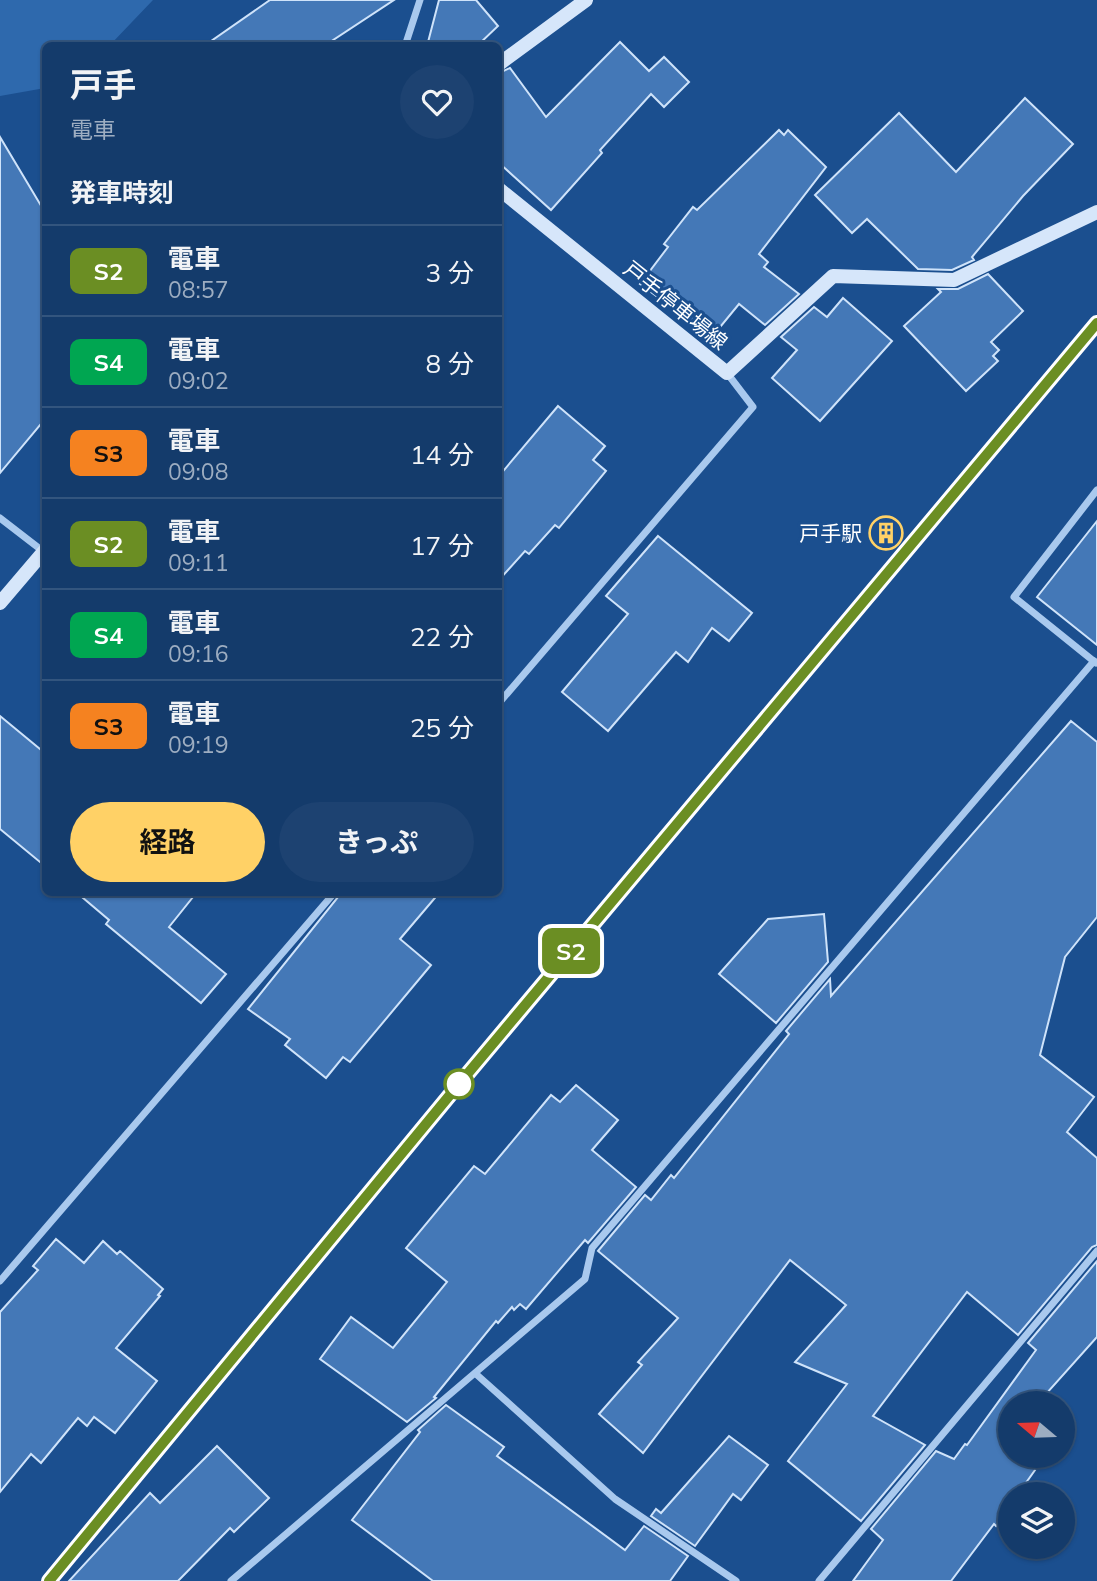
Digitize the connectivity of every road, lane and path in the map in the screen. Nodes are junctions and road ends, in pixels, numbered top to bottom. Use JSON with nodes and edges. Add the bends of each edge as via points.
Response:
{"nodes":[{"id":1,"x":420,"y":0,"type":"edge"},
{"id":2,"x":586,"y":0,"type":"edge"},
{"id":3,"x":406,"y":42,"type":"edge"},
{"id":4,"x":502,"y":62,"type":"edge"},
{"id":5,"x":502,"y":191,"type":"edge"},
{"id":6,"x":1097,"y":212,"type":"edge"},
{"id":7,"x":727,"y":373,"type":"junction"},
{"id":8,"x":1097,"y":489,"type":"edge"},
{"id":9,"x":0,"y":518,"type":"edge"},
{"id":10,"x":42,"y":548,"type":"edge"},
{"id":11,"x":42,"y":554,"type":"edge"},
{"id":12,"x":0,"y":603,"type":"edge"},
{"id":13,"x":1095,"y":662,"type":"edge"},
{"id":14,"x":502,"y":700,"type":"edge"},
{"id":15,"x":332,"y":896,"type":"edge"},
{"id":16,"x":1097,"y":1251,"type":"edge"},
{"id":17,"x":0,"y":1281,"type":"edge"},
{"id":18,"x":475,"y":1374,"type":"junction"},
{"id":19,"x":231,"y":1581,"type":"edge"},
{"id":20,"x":736,"y":1581,"type":"edge"},
{"id":21,"x":819,"y":1581,"type":"edge"}],
"edges":[{"from":1,"to":3,"type":"street"},
{"from":2,"to":4,"type":"main road"},
{"from":5,"to":7,"type":"main road","name":"戸手停車場線"},
{"from":6,"to":7,"type":"main road","name":"戸手停車場線","via":[[954,280],[833,276]]},
{"from":7,"to":14,"type":"street","via":[[753,407]]},
{"from":8,"to":13,"type":"street","via":[[1014,597]]},
{"from":9,"to":10,"type":"street"},
{"from":11,"to":12,"type":"main road"},
{"from":13,"to":18,"type":"street","via":[[592,1248],[585,1279]]},
{"from":15,"to":17,"type":"street"},
{"from":16,"to":21,"type":"street"},
{"from":18,"to":19,"type":"street"},
{"from":18,"to":20,"type":"street","via":[[615,1499]]}]}
